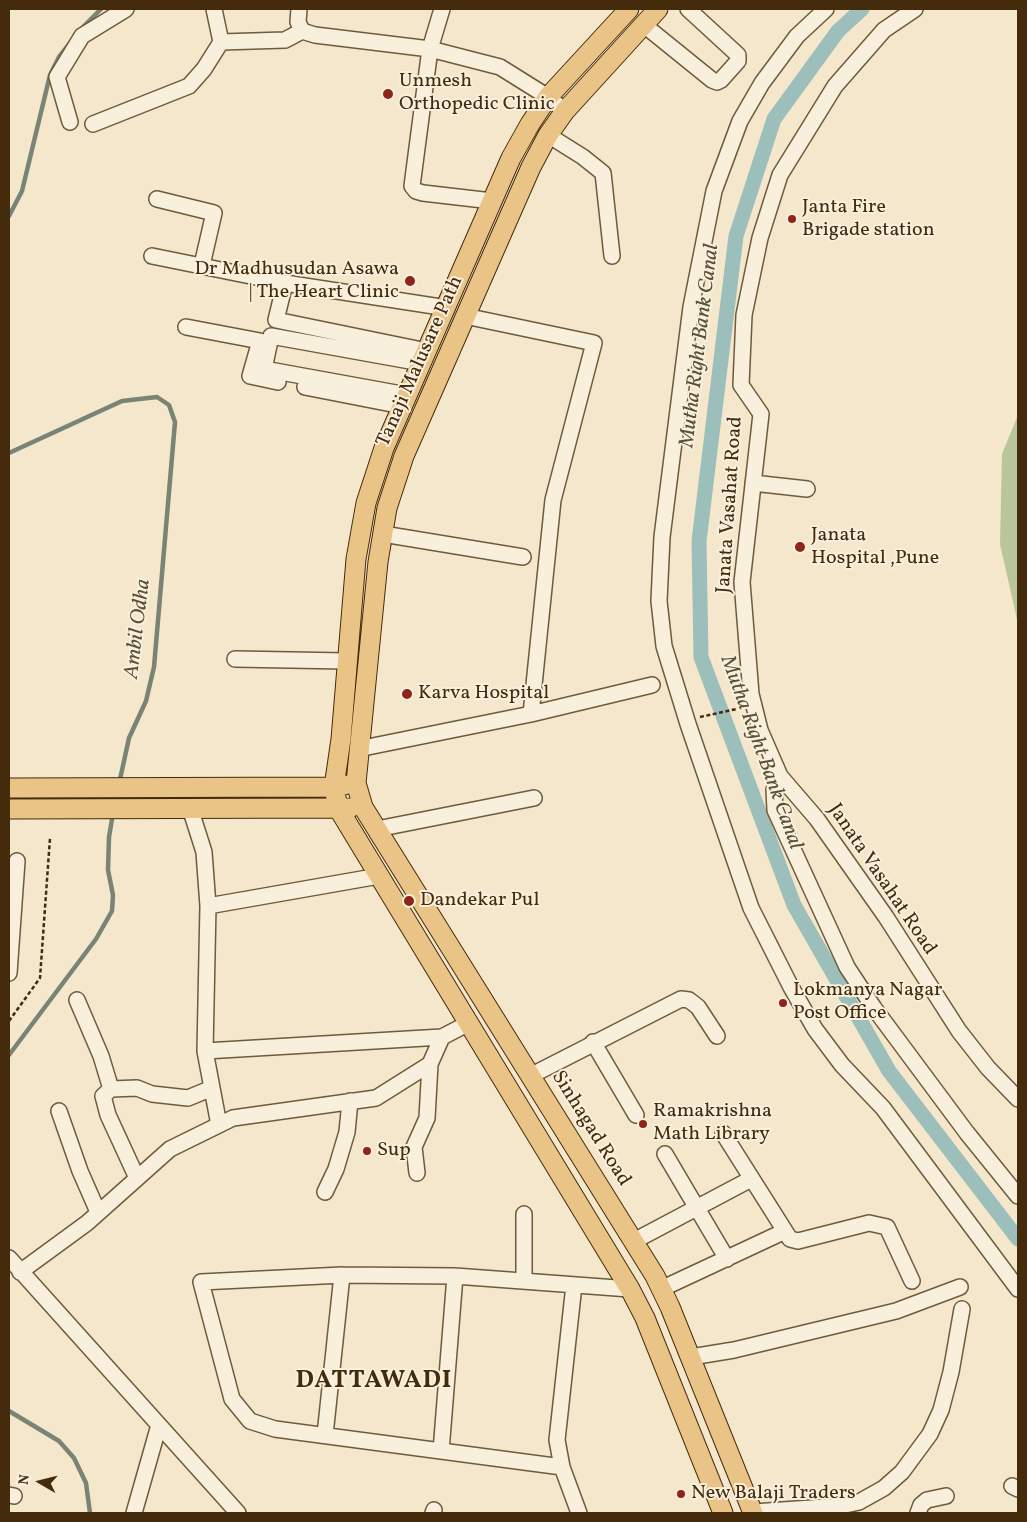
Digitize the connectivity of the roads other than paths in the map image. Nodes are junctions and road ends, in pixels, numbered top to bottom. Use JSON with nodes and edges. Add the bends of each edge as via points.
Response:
{"nodes":[{"id":1,"x":126,"y":9,"type":"edge"},
{"id":2,"x":214,"y":9,"type":"edge"},
{"id":3,"x":299,"y":9,"type":"edge"},
{"id":4,"x":442,"y":9,"type":"edge"},
{"id":5,"x":658,"y":9,"type":"edge"},
{"id":6,"x":688,"y":9,"type":"edge"},
{"id":7,"x":826,"y":9,"type":"edge"},
{"id":8,"x":915,"y":9,"type":"edge"},
{"id":9,"x":624,"y":10,"type":"edge"},
{"id":10,"x":644,"y":25,"type":"junction"},
{"id":11,"x":302,"y":31,"type":"junction"},
{"id":12,"x":221,"y":42,"type":"junction"},
{"id":13,"x":430,"y":49,"type":"junction"},
{"id":14,"x":548,"y":98,"type":"junction"},
{"id":15,"x":566,"y":112,"type":"junction"},
{"id":16,"x":70,"y":122,"type":"dead end"},
{"id":17,"x":93,"y":124,"type":"dead end"},
{"id":18,"x":548,"y":136,"type":"junction"},
{"id":19,"x":157,"y":199,"type":"dead end"},
{"id":20,"x":492,"y":202,"type":"junction"},
{"id":21,"x":152,"y":256,"type":"dead end"},
{"id":22,"x":612,"y":256,"type":"dead end"},
{"id":23,"x":202,"y":265,"type":"junction"},
{"id":24,"x":285,"y":283,"type":"junction"},
{"id":25,"x":447,"y":308,"type":"junction"},
{"id":26,"x":465,"y":316,"type":"junction"},
{"id":27,"x":186,"y":327,"type":"dead end"},
{"id":28,"x":424,"y":357,"type":"junction"},
{"id":29,"x":404,"y":400,"type":"junction"},
{"id":30,"x":753,"y":483,"type":"junction"},
{"id":31,"x":807,"y":489,"type":"dead end"},
{"id":32,"x":383,"y":534,"type":"junction"},
{"id":33,"x":523,"y":557,"type":"dead end"},
{"id":34,"x":352,"y":596,"type":"junction"},
{"id":35,"x":374,"y":599,"type":"junction"},
{"id":36,"x":235,"y":659,"type":"dead end"},
{"id":37,"x":346,"y":661,"type":"junction"},
{"id":38,"x":652,"y":685,"type":"dead end"},
{"id":39,"x":532,"y":714,"type":"junction"},
{"id":40,"x":358,"y":749,"type":"junction"},
{"id":41,"x":780,"y":776,"type":"junction"},
{"id":42,"x":356,"y":784,"type":"junction"},
{"id":43,"x":334,"y":787,"type":"junction"},
{"id":44,"x":9,"y":788,"type":"edge"},
{"id":45,"x":534,"y":798,"type":"dead end"},
{"id":46,"x":363,"y":807,"type":"junction"},
{"id":47,"x":190,"y":808,"type":"junction"},
{"id":48,"x":338,"y":808,"type":"junction"},
{"id":49,"x":9,"y":809,"type":"edge"},
{"id":50,"x":377,"y":829,"type":"junction"},
{"id":51,"x":17,"y":861,"type":"dead end"},
{"id":52,"x":379,"y":876,"type":"junction"},
{"id":53,"x":208,"y":906,"type":"junction"},
{"id":54,"x":9,"y":973,"type":"edge"},
{"id":55,"x":77,"y":1000,"type":"dead end"},
{"id":56,"x":469,"y":1023,"type":"junction"},
{"id":57,"x":502,"y":1030,"type":"junction"},
{"id":58,"x":717,"y":1036,"type":"dead end"},
{"id":59,"x":442,"y":1037,"type":"junction"},
{"id":60,"x":593,"y":1042,"type":"junction"},
{"id":61,"x":481,"y":1044,"type":"junction"},
{"id":62,"x":205,"y":1051,"type":"junction"},
{"id":63,"x":430,"y":1064,"type":"junction"},
{"id":64,"x":530,"y":1076,"type":"junction"},
{"id":65,"x":212,"y":1088,"type":"junction"},
{"id":66,"x":111,"y":1089,"type":"junction"},
{"id":67,"x":1018,"y":1099,"type":"edge"},
{"id":68,"x":350,"y":1102,"type":"junction"},
{"id":69,"x":59,"y":1111,"type":"dead end"},
{"id":70,"x":636,"y":1115,"type":"dead end"},
{"id":71,"x":219,"y":1125,"type":"junction"},
{"id":72,"x":723,"y":1132,"type":"dead end"},
{"id":73,"x":665,"y":1154,"type":"dead end"},
{"id":74,"x":417,"y":1173,"type":"dead end"},
{"id":75,"x":136,"y":1178,"type":"junction"},
{"id":76,"x":751,"y":1179,"type":"junction"},
{"id":77,"x":325,"y":1192,"type":"dead end"},
{"id":78,"x":1018,"y":1196,"type":"edge"},
{"id":79,"x":696,"y":1207,"type":"junction"},
{"id":80,"x":98,"y":1212,"type":"junction"},
{"id":81,"x":524,"y":1214,"type":"dead end"},
{"id":82,"x":783,"y":1232,"type":"junction"},
{"id":83,"x":634,"y":1241,"type":"junction"},
{"id":84,"x":9,"y":1258,"type":"edge"},
{"id":85,"x":727,"y":1259,"type":"junction"},
{"id":86,"x":20,"y":1272,"type":"junction"},
{"id":87,"x":342,"y":1275,"type":"junction"},
{"id":88,"x":455,"y":1276,"type":"junction"},
{"id":89,"x":524,"y":1281,"type":"junction"},
{"id":90,"x":912,"y":1281,"type":"dead end"},
{"id":91,"x":574,"y":1285,"type":"junction"},
{"id":92,"x":960,"y":1287,"type":"dead end"},
{"id":93,"x":630,"y":1289,"type":"junction"},
{"id":94,"x":661,"y":1289,"type":"junction"},
{"id":95,"x":1018,"y":1289,"type":"edge"},
{"id":96,"x":962,"y":1308,"type":"dead end"},
{"id":97,"x":691,"y":1357,"type":"junction"},
{"id":98,"x":159,"y":1424,"type":"junction"},
{"id":99,"x":325,"y":1435,"type":"junction"},
{"id":100,"x":441,"y":1451,"type":"junction"},
{"id":101,"x":562,"y":1467,"type":"junction"},
{"id":102,"x":946,"y":1496,"type":"dead end"},
{"id":103,"x":134,"y":1513,"type":"edge"},
{"id":104,"x":238,"y":1513,"type":"edge"},
{"id":105,"x":579,"y":1513,"type":"edge"},
{"id":106,"x":723,"y":1513,"type":"edge"},
{"id":107,"x":753,"y":1513,"type":"edge"},
{"id":108,"x":918,"y":1513,"type":"edge"}],
"edges":[{"from":1,"to":16,"type":"street","via":[[82,36],[57,76]]},
{"from":2,"to":12,"type":"street"},
{"from":3,"to":11,"type":"street","via":[[298,22]]},
{"from":4,"to":13,"type":"street"},
{"from":5,"to":10,"type":"main road","name":"Tanaji Malusare Path"},
{"from":6,"to":10,"type":"street","via":[[738,55],[738,61],[717,82]]},
{"from":7,"to":95,"type":"street","via":[[797,36],[762,83],[740,122],[714,192],[690,307],[662,537],[659,601],[664,646],[751,908],[815,1029],[842,1065],[883,1108]]},
{"from":8,"to":30,"type":"street","name":"Janata Vasahat Road","via":[[884,30],[836,86],[780,175],[760,238],[744,315],[741,385],[761,414]]},
{"from":9,"to":14,"type":"main road","name":"Tanaji Malusare Path"},
{"from":10,"to":15,"type":"main road","name":"Tanaji Malusare Path"},
{"from":11,"to":12,"type":"street","via":[[285,40]]},
{"from":11,"to":13,"type":"street"},
{"from":12,"to":17,"type":"street","via":[[189,86]]},
{"from":13,"to":14,"type":"street","via":[[500,66]]},
{"from":13,"to":20,"type":"street","via":[[412,186],[423,193]]},
{"from":14,"to":15,"type":"street"},
{"from":14,"to":20,"type":"main road","name":"Tanaji Malusare Path","via":[[520,141]]},
{"from":15,"to":18,"type":"main road","name":"Tanaji Malusare Path"},
{"from":18,"to":22,"type":"street","via":[[603,173]]},
{"from":18,"to":26,"type":"main road","name":"Tanaji Malusare Path"},
{"from":19,"to":23,"type":"street","via":[[214,213]]},
{"from":20,"to":25,"type":"main road","name":"Tanaji Malusare Path"},
{"from":21,"to":23,"type":"street"},
{"from":23,"to":24,"type":"street"},
{"from":24,"to":25,"type":"street"},
{"from":24,"to":28,"type":"street","via":[[276,320]]},
{"from":25,"to":28,"type":"main road","name":"Tanaji Malusare Path"},
{"from":26,"to":32,"type":"main road","name":"Tanaji Malusare Path","via":[[404,456],[393,487]]},
{"from":26,"to":39,"type":"street","via":[[594,343],[553,500]]},
{"from":27,"to":29,"type":"street","via":[[260,341],[250,376]]},
{"from":28,"to":29,"type":"main road","name":"Tanaji Malusare Path"},
{"from":28,"to":29,"type":"street","via":[[271,336],[264,369]]},
{"from":29,"to":34,"type":"main road","name":"Tanaji Malusare Path","via":[[372,480]]},
{"from":30,"to":31,"type":"street"},
{"from":30,"to":41,"type":"street","name":"Janata Vasahat Road","via":[[742,582],[754,705],[760,730]]},
{"from":32,"to":33,"type":"street"},
{"from":32,"to":35,"type":"main road","name":"Tanaji Malusare Path"},
{"from":34,"to":35,"type":"main road"},
{"from":34,"to":37,"type":"main road","name":"Tanaji Malusare Path"},
{"from":35,"to":40,"type":"main road","name":"Tanaji Malusare Path"},
{"from":36,"to":37,"type":"street"},
{"from":37,"to":43,"type":"main road","name":"Tanaji Malusare Path"},
{"from":38,"to":39,"type":"street"},
{"from":39,"to":40,"type":"street"},
{"from":40,"to":42,"type":"main road","name":"Tanaji Malusare Path"},
{"from":41,"to":67,"type":"street","name":"Janata Vasahat Road","via":[[817,819],[886,917],[959,1031]]},
{"from":41,"to":78,"type":"street","via":[[774,790],[775,810],[847,967],[967,1133]]},
{"from":42,"to":43,"type":"main road"},
{"from":42,"to":46,"type":"main road","name":"Sinhagad Road"},
{"from":43,"to":44,"type":"main road"},
{"from":43,"to":48,"type":"main road"},
{"from":45,"to":50,"type":"street"},
{"from":46,"to":48,"type":"main road"},
{"from":46,"to":50,"type":"main road","name":"Sinhagad Road"},
{"from":47,"to":48,"type":"main road"},
{"from":47,"to":49,"type":"main road"},
{"from":47,"to":53,"type":"street","via":[[204,852]]},
{"from":48,"to":52,"type":"main road"},
{"from":50,"to":57,"type":"main road","name":"Sinhagad Road"},
{"from":51,"to":54,"type":"street"},
{"from":52,"to":53,"type":"street"},
{"from":52,"to":56,"type":"main road"},
{"from":53,"to":62,"type":"street"},
{"from":55,"to":66,"type":"street"},
{"from":56,"to":59,"type":"street"},
{"from":56,"to":61,"type":"main road"},
{"from":57,"to":61,"type":"main road"},
{"from":57,"to":64,"type":"main road","name":"Sinhagad Road"},
{"from":58,"to":60,"type":"street","via":[[698,1007],[689,1000],[681,999]]},
{"from":59,"to":62,"type":"street"},
{"from":59,"to":63,"type":"street"},
{"from":60,"to":64,"type":"street"},
{"from":60,"to":70,"type":"street"},
{"from":61,"to":93,"type":"main road"},
{"from":62,"to":65,"type":"street"},
{"from":63,"to":68,"type":"street","via":[[376,1098]]},
{"from":63,"to":74,"type":"street","via":[[427,1118],[414,1147]]},
{"from":64,"to":83,"type":"main road","name":"Sinhagad Road"},
{"from":65,"to":66,"type":"street","via":[[188,1098],[152,1094],[137,1088]]},
{"from":65,"to":71,"type":"street"},
{"from":66,"to":75,"type":"street","via":[[102,1096]]},
{"from":68,"to":71,"type":"street","via":[[233,1118]]},
{"from":68,"to":77,"type":"street","via":[[347,1132]]},
{"from":69,"to":80,"type":"street"},
{"from":71,"to":75,"type":"street","via":[[170,1149]]},
{"from":72,"to":76,"type":"street"},
{"from":73,"to":79,"type":"street"},
{"from":75,"to":80,"type":"street"},
{"from":76,"to":79,"type":"street"},
{"from":76,"to":82,"type":"street"},
{"from":79,"to":83,"type":"street"},
{"from":79,"to":85,"type":"street"},
{"from":80,"to":86,"type":"street"},
{"from":81,"to":89,"type":"street"},
{"from":82,"to":85,"type":"street"},
{"from":82,"to":90,"type":"street","via":[[790,1239],[798,1240],[869,1223],[888,1227]]},
{"from":83,"to":94,"type":"main road","name":"Sinhagad Road"},
{"from":84,"to":86,"type":"street"},
{"from":85,"to":94,"type":"street"},
{"from":86,"to":98,"type":"street"},
{"from":87,"to":88,"type":"street"},
{"from":87,"to":99,"type":"street"},
{"from":87,"to":99,"type":"street","via":[[202,1282],[232,1399],[250,1420],[275,1429]]},
{"from":88,"to":89,"type":"street"},
{"from":88,"to":100,"type":"street"},
{"from":89,"to":91,"type":"street"},
{"from":91,"to":93,"type":"street"},
{"from":91,"to":101,"type":"street","via":[[557,1440]]},
{"from":92,"to":97,"type":"street","via":[[896,1311],[734,1350]]},
{"from":93,"to":106,"type":"main road","via":[[645,1318]]},
{"from":94,"to":97,"type":"main road","name":"Sinhagad Road"},
{"from":96,"to":107,"type":"street","via":[[941,1410],[930,1434],[902,1472],[884,1488],[859,1502]]},
{"from":97,"to":107,"type":"main road","name":"Sinhagad Road"},
{"from":98,"to":103,"type":"street"},
{"from":98,"to":104,"type":"street"},
{"from":99,"to":100,"type":"street"},
{"from":100,"to":101,"type":"street"},
{"from":101,"to":105,"type":"street"},
{"from":102,"to":108,"type":"street","via":[[927,1500],[921,1504]]}]}
